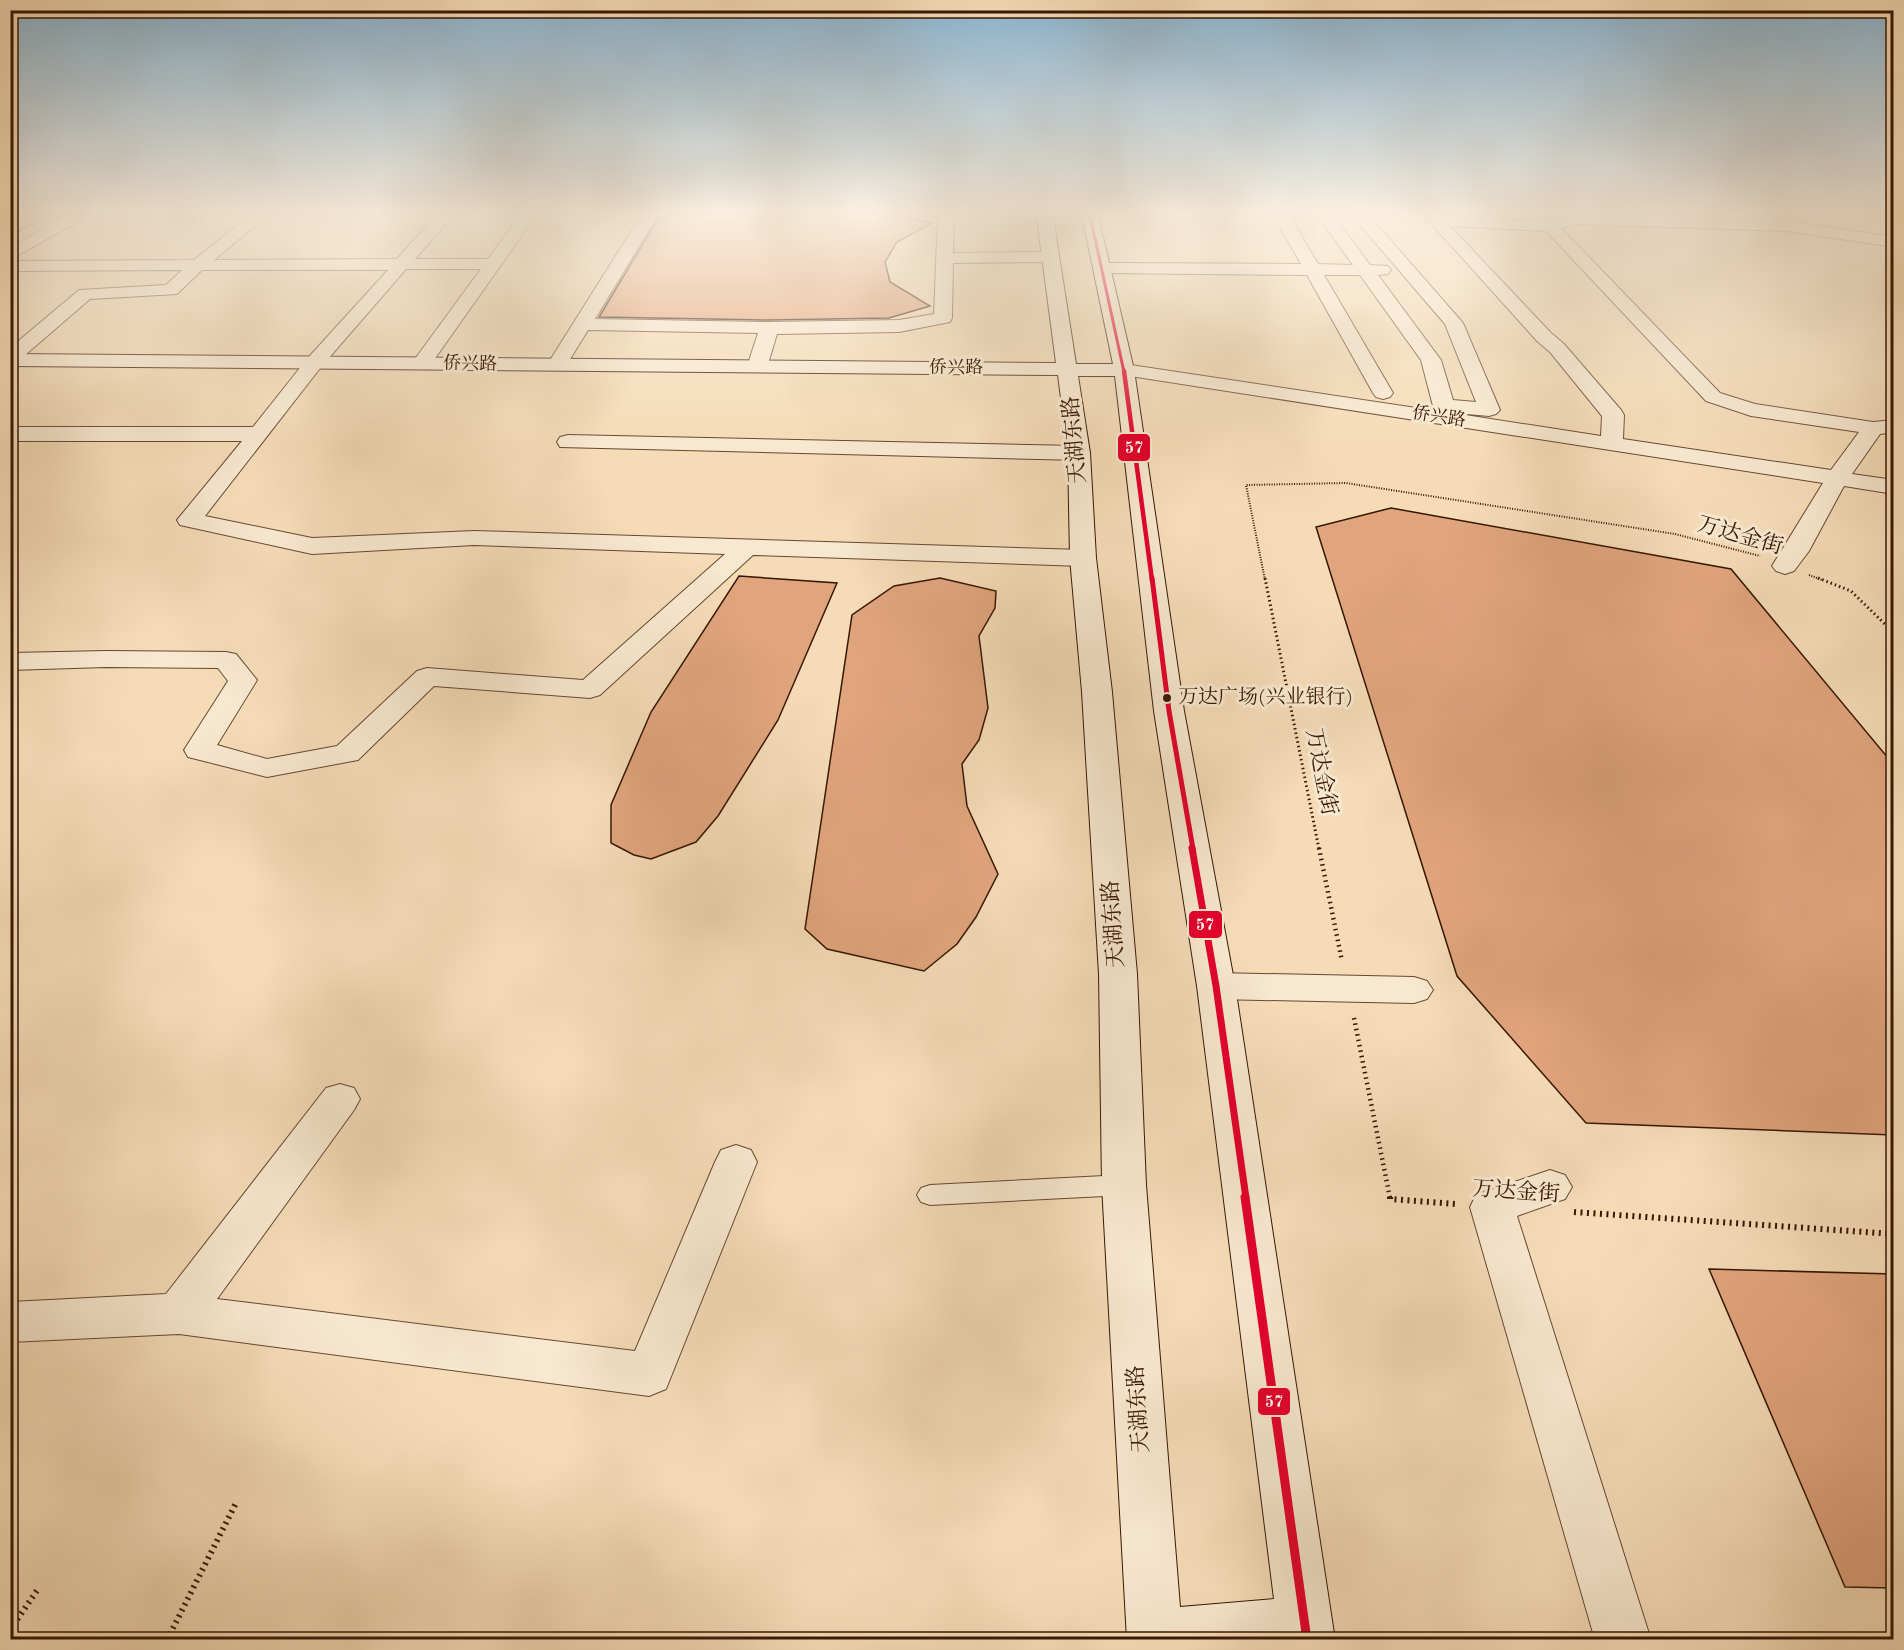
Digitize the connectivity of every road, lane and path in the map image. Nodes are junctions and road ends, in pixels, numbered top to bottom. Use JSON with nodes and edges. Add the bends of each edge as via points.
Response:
{"nodes":[{"id":1,"x":173,"y":288,"type":"edge"},
{"id":2,"x":381,"y":288,"type":"edge"},
{"id":3,"x":477,"y":288,"type":"edge"},
{"id":4,"x":604,"y":288,"type":"edge"},
{"id":5,"x":944,"y":288,"type":"edge"},
{"id":6,"x":1056,"y":288,"type":"edge"},
{"id":7,"x":1106,"y":288,"type":"edge"},
{"id":8,"x":1323,"y":288,"type":"edge"},
{"id":9,"x":1379,"y":288,"type":"edge"},
{"id":10,"x":1424,"y":288,"type":"edge"},
{"id":11,"x":1499,"y":288,"type":"edge"},
{"id":12,"x":1609,"y":288,"type":"edge"},
{"id":13,"x":582,"y":324,"type":"junction"},
{"id":14,"x":769,"y":328,"type":"junction"},
{"id":15,"x":1346,"y":328,"type":"junction"},
{"id":16,"x":1367,"y":328,"type":"dead end"},
{"id":17,"x":1387,"y":328,"type":"dead end"},
{"id":18,"x":1408,"y":328,"type":"junction"},
{"id":19,"x":10,"y":359,"type":"edge"},
{"id":20,"x":314,"y":363,"type":"junction"},
{"id":21,"x":422,"y":363,"type":"junction"},
{"id":22,"x":557,"y":365,"type":"junction"},
{"id":23,"x":757,"y":367,"type":"junction"},
{"id":24,"x":1068,"y":369,"type":"junction"},
{"id":25,"x":1124,"y":370,"type":"junction"},
{"id":26,"x":1383,"y":393,"type":"dead end"},
{"id":27,"x":1883,"y":427,"type":"edge"},
{"id":28,"x":10,"y":434,"type":"edge"},
{"id":29,"x":259,"y":434,"type":"junction"},
{"id":30,"x":568,"y":442,"type":"dead end"},
{"id":31,"x":1612,"y":443,"type":"junction"},
{"id":32,"x":1079,"y":453,"type":"junction"},
{"id":33,"x":1836,"y":478,"type":"junction"},
{"id":34,"x":1893,"y":487,"type":"edge"},
{"id":35,"x":746,"y":548,"type":"junction"},
{"id":36,"x":1083,"y":558,"type":"junction"},
{"id":37,"x":1785,"y":566,"type":"junction"},
{"id":38,"x":1893,"y":633,"type":"edge"},
{"id":39,"x":10,"y":662,"type":"edge"},
{"id":40,"x":1216,"y":986,"type":"junction"},
{"id":41,"x":1348,"y":989,"type":"junction"},
{"id":42,"x":1414,"y":990,"type":"dead end"},
{"id":43,"x":340,"y":1099,"type":"dead end"},
{"id":44,"x":736,"y":1162,"type":"dead end"},
{"id":45,"x":1124,"y":1185,"type":"junction"},
{"id":46,"x":930,"y":1195,"type":"dead end"},
{"id":47,"x":1556,"y":1199,"type":"joint"},
{"id":48,"x":1491,"y":1207,"type":"junction"},
{"id":49,"x":1893,"y":1234,"type":"edge"},
{"id":50,"x":179,"y":1314,"type":"junction"},
{"id":51,"x":10,"y":1322,"type":"edge"},
{"id":52,"x":237,"y":1501,"type":"dead end"},
{"id":53,"x":38,"y":1588,"type":"dead end"},
{"id":54,"x":10,"y":1630,"type":"edge"},
{"id":55,"x":1306,"y":1632,"type":"edge"},
{"id":56,"x":1155,"y":1638,"type":"edge"},
{"id":57,"x":167,"y":1640,"type":"edge"},
{"id":58,"x":1623,"y":1640,"type":"edge"}],
"edges":[{"from":1,"to":19,"type":"street","via":[[85,294]]},
{"from":2,"to":20,"type":"street"},
{"from":3,"to":21,"type":"street"},
{"from":4,"to":13,"type":"street"},
{"from":5,"to":14,"type":"street","via":[[943,318],[899,326]]},
{"from":6,"to":24,"type":"street","name":"天湖东路"},
{"from":7,"to":25,"type":"street"},
{"from":8,"to":15,"type":"street"},
{"from":9,"to":18,"type":"street"},
{"from":10,"to":18,"type":"street","via":[[1454,323],[1490,410],[1444,405],[1431,360]]},
{"from":11,"to":31,"type":"street","via":[[1557,348],[1613,415]]},
{"from":12,"to":27,"type":"street","via":[[1713,397],[1751,410]]},
{"from":13,"to":14,"type":"street"},
{"from":13,"to":22,"type":"street"},
{"from":14,"to":23,"type":"street"},
{"from":15,"to":16,"type":"street"},
{"from":15,"to":26,"type":"street"},
{"from":17,"to":18,"type":"street"},
{"from":19,"to":20,"type":"street","name":"侨兴路"},
{"from":20,"to":21,"type":"street","name":"侨兴路"},
{"from":20,"to":29,"type":"street"},
{"from":21,"to":22,"type":"street","name":"侨兴路"},
{"from":22,"to":23,"type":"street","name":"侨兴路"},
{"from":23,"to":24,"type":"street","name":"侨兴路"},
{"from":24,"to":25,"type":"street","name":"侨兴路"},
{"from":24,"to":32,"type":"street","name":"天湖东路"},
{"from":25,"to":31,"type":"street","name":"侨兴路"},
{"from":25,"to":40,"type":"street","via":[[1169,711]]},
{"from":27,"to":33,"type":"street"},
{"from":28,"to":29,"type":"street"},
{"from":29,"to":35,"type":"street","via":[[189,520],[312,546],[474,538]]},
{"from":30,"to":32,"type":"street"},
{"from":31,"to":33,"type":"street","name":"侨兴路"},
{"from":32,"to":36,"type":"street","name":"天湖东路"},
{"from":33,"to":34,"type":"street","name":"侨兴路"},
{"from":33,"to":37,"type":"street"},
{"from":35,"to":36,"type":"street"},
{"from":35,"to":39,"type":"street","via":[[590,689],[427,677],[347,753],[267,768],[199,750],[243,680],[226,660]]},
{"from":36,"to":45,"type":"street","name":"天湖东路","via":[[1118,974]]},
{"from":37,"to":38,"type":"path","name":"万达金街","via":[[1851,591]]},
{"from":37,"to":41,"type":"path","name":"万达金街","via":[[1675,534],[1346,483],[1246,485]]},
{"from":40,"to":41,"type":"street"},
{"from":40,"to":55,"type":"street"},
{"from":41,"to":42,"type":"street"},
{"from":41,"to":48,"type":"path","name":"万达金街","via":[[1390,1199]]},
{"from":43,"to":50,"type":"street"},
{"from":44,"to":50,"type":"street","via":[[649,1374]]},
{"from":45,"to":46,"type":"lane"},
{"from":45,"to":56,"type":"street","name":"天湖东路"},
{"from":47,"to":48,"type":"street"},
{"from":47,"to":49,"type":"path","name":"万达金街"},
{"from":48,"to":58,"type":"street"},
{"from":50,"to":51,"type":"street"},
{"from":52,"to":57,"type":"path"},
{"from":53,"to":54,"type":"path"},
{"from":55,"to":56,"type":"street"}]}
